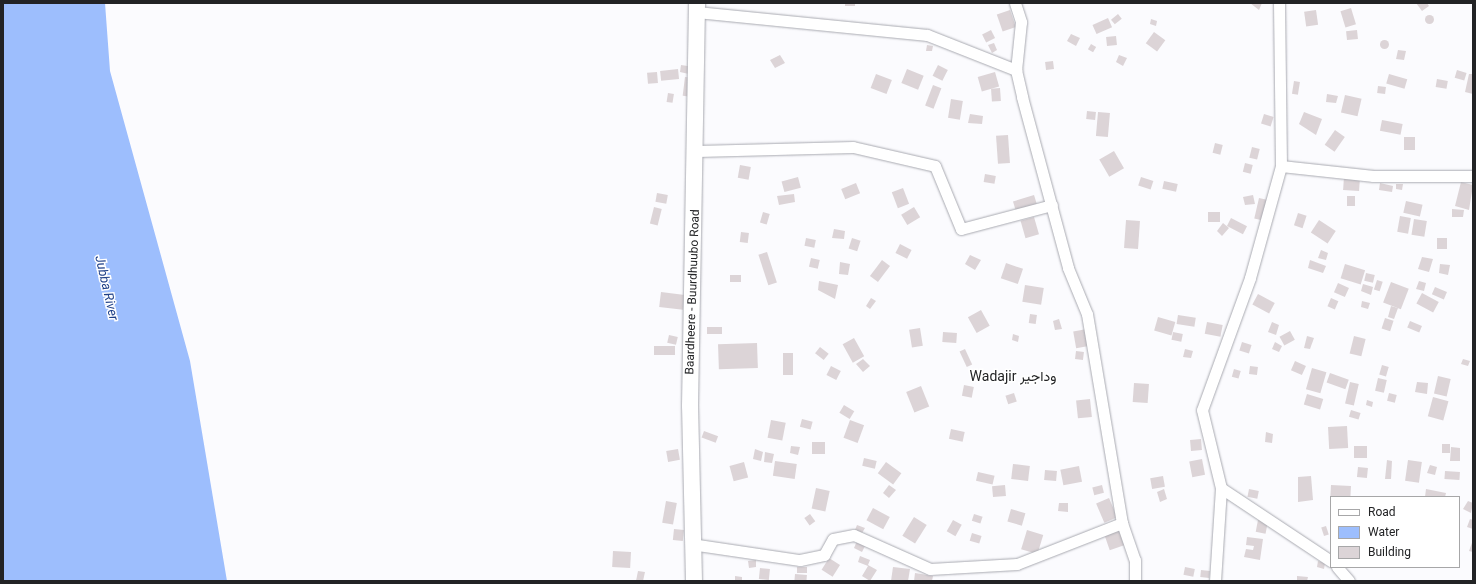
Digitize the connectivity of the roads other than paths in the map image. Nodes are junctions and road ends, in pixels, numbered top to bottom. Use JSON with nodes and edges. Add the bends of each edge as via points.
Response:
{"nodes":[{"id":1,"x":1016,"y":3,"type":"edge"},
{"id":2,"x":1279,"y":3,"type":"edge"},
{"id":3,"x":697,"y":7,"type":"edge"},
{"id":4,"x":1016,"y":70,"type":"junction"},
{"id":5,"x":697,"y":152,"type":"junction"},
{"id":6,"x":1281,"y":166,"type":"junction"},
{"id":7,"x":1473,"y":176,"type":"edge"},
{"id":8,"x":1052,"y":206,"type":"junction"},
{"id":9,"x":1221,"y":488,"type":"junction"},
{"id":10,"x":1122,"y":522,"type":"junction"},
{"id":11,"x":691,"y":544,"type":"junction"},
{"id":12,"x":1330,"y":560,"type":"edge"},
{"id":13,"x":1338,"y":568,"type":"edge"},
{"id":14,"x":694,"y":581,"type":"edge"},
{"id":15,"x":1135,"y":581,"type":"edge"},
{"id":16,"x":1215,"y":581,"type":"edge"},
{"id":17,"x":1349,"y":581,"type":"edge"}],
"edges":[{"from":1,"to":4,"type":"street","via":[[1021,22]]},
{"from":2,"to":6,"type":"street"},
{"from":3,"to":4,"type":"street","via":[[927,35]]},
{"from":3,"to":5,"type":"main road","name":"Baardheere - Buurdhuubo Road"},
{"from":4,"to":8,"type":"street"},
{"from":5,"to":8,"type":"street","via":[[853,147],[935,166],[960,229]]},
{"from":5,"to":11,"type":"main road","name":"Baardheere - Buurdhuubo Road","via":[[690,406]]},
{"from":6,"to":7,"type":"street","via":[[1373,176]]},
{"from":6,"to":9,"type":"street","via":[[1250,278],[1202,410]]},
{"from":8,"to":10,"type":"street","via":[[1068,268],[1087,314]]},
{"from":9,"to":12,"type":"street"},
{"from":9,"to":16,"type":"street"},
{"from":10,"to":11,"type":"street","via":[[1017,564],[930,569],[854,535],[833,539],[824,555],[800,560]]},
{"from":10,"to":15,"type":"street","via":[[1135,560]]},
{"from":11,"to":14,"type":"main road","name":"Baardheere - Buurdhuubo Road"},
{"from":13,"to":17,"type":"street"}]}
